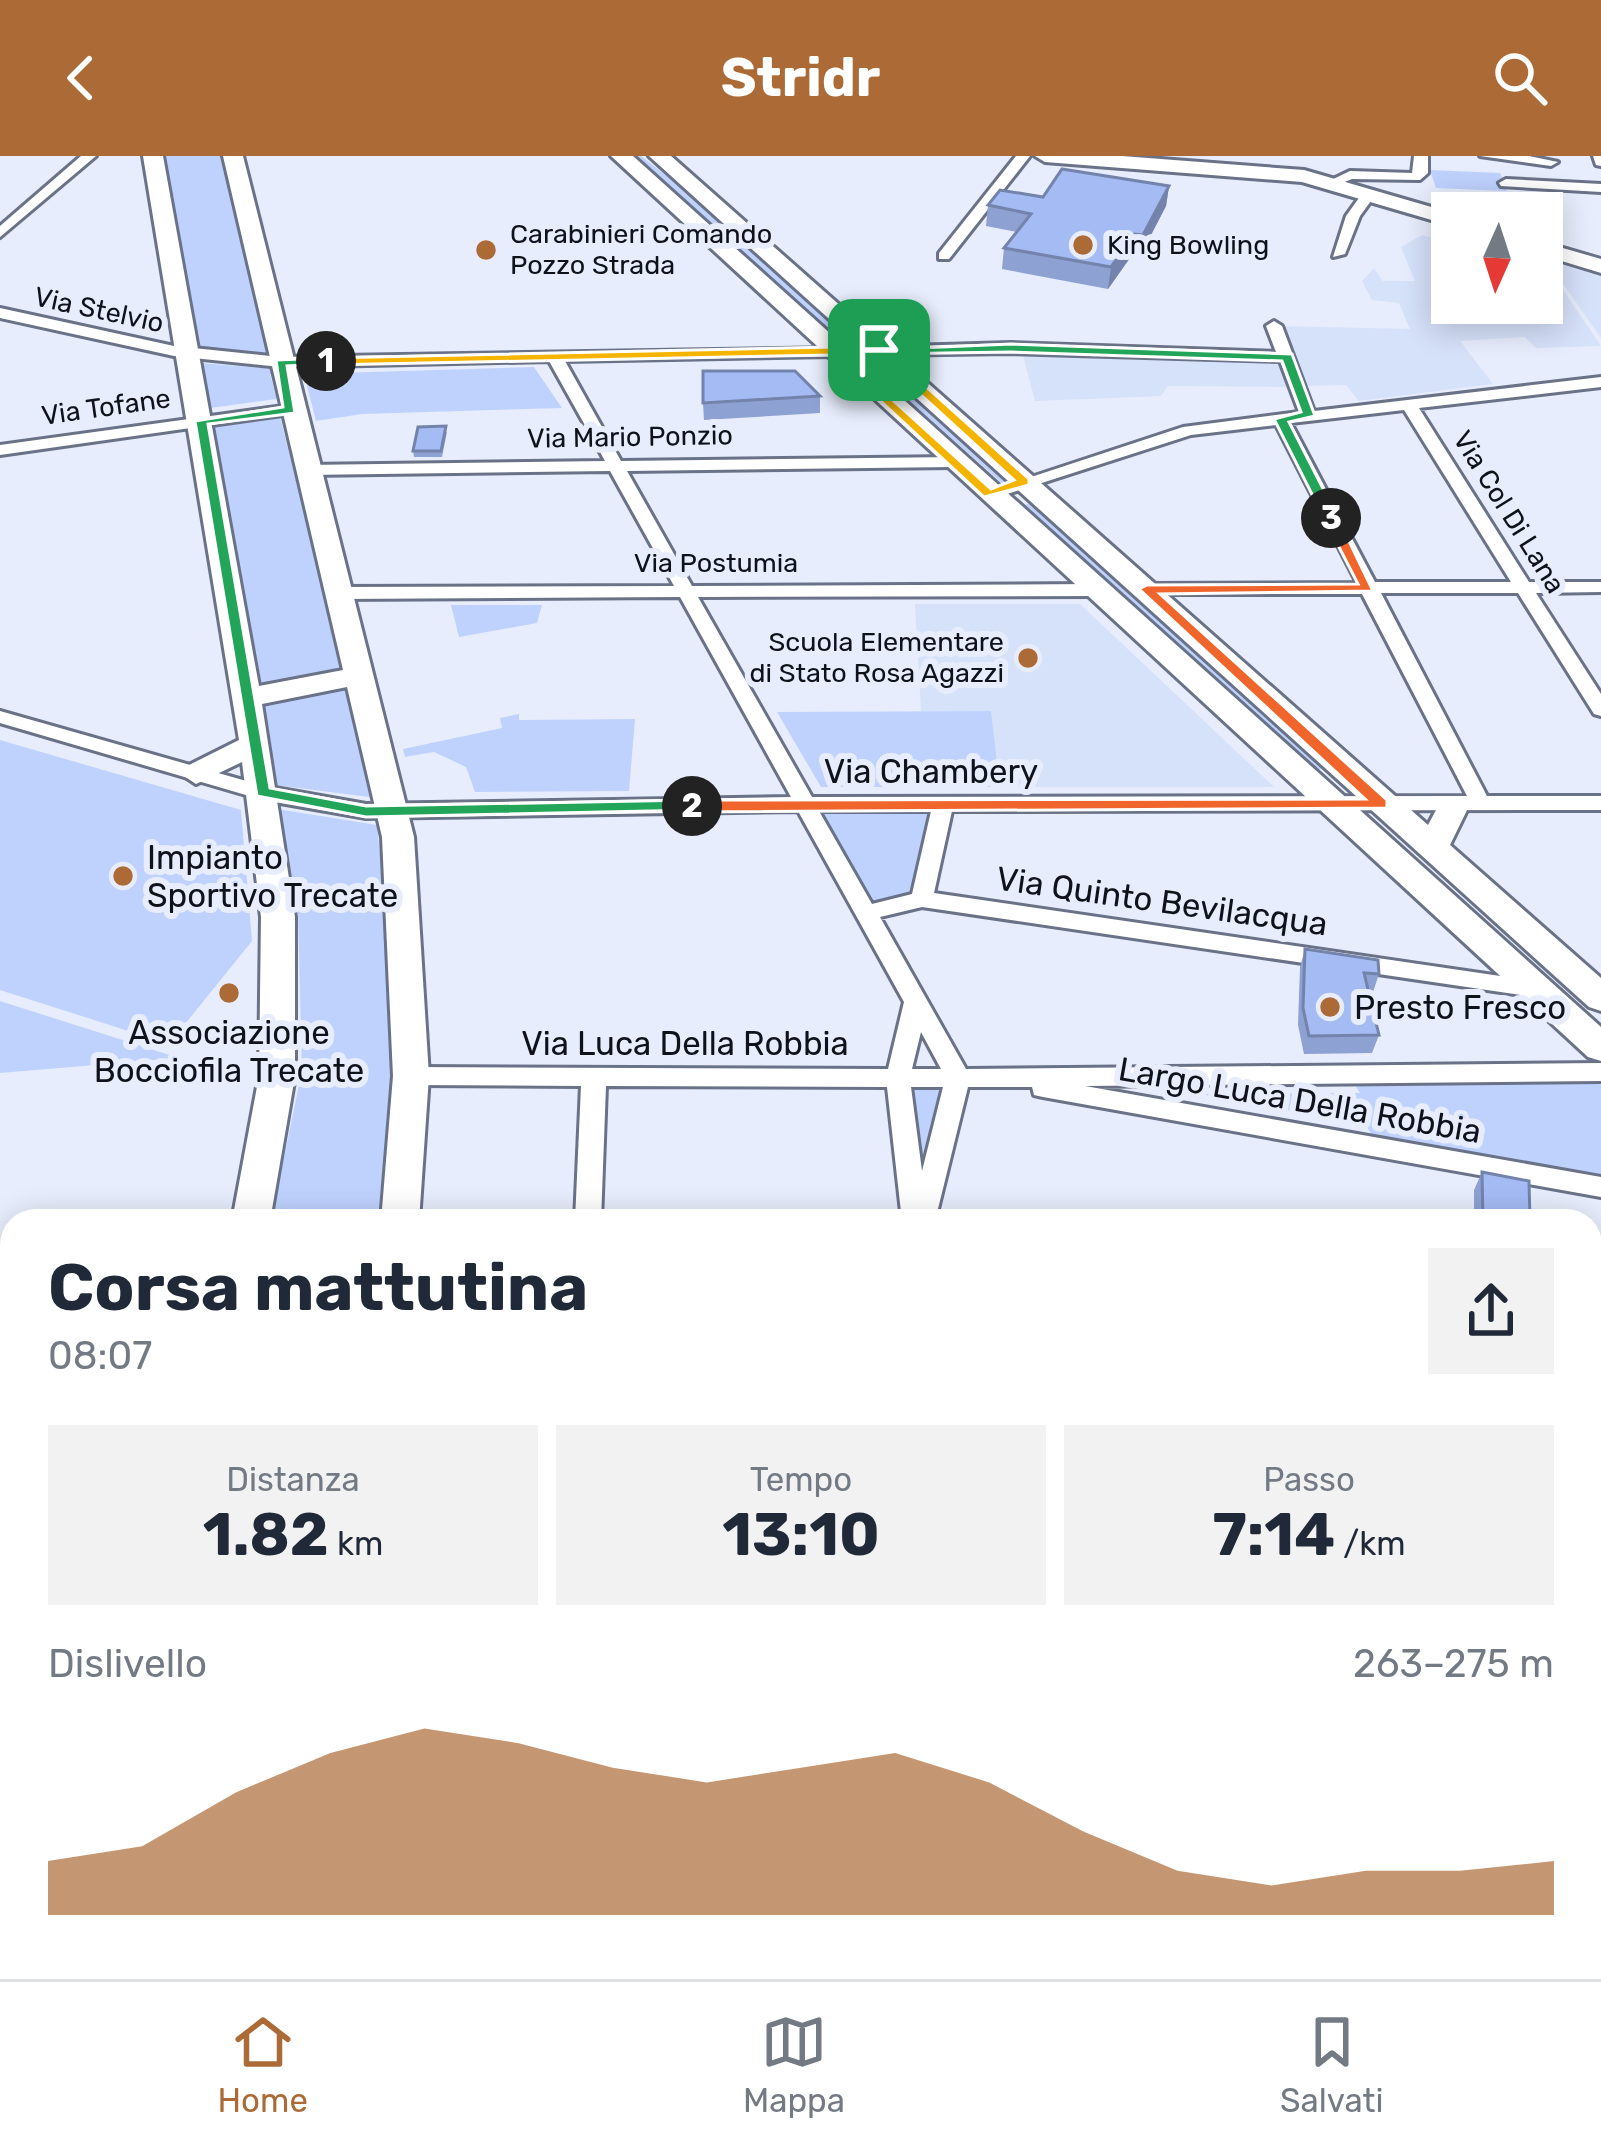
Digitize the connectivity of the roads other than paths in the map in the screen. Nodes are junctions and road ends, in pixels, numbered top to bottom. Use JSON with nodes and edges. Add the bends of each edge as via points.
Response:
{"nodes":[{"id":1,"x":88,"y":156,"type":"edge"},
{"id":2,"x":153,"y":156,"type":"edge"},
{"id":3,"x":232,"y":156,"type":"edge"},
{"id":4,"x":621,"y":156,"type":"edge"},
{"id":5,"x":659,"y":156,"type":"edge"},
{"id":6,"x":1023,"y":156,"type":"edge"},
{"id":7,"x":1046,"y":156,"type":"edge"},
{"id":8,"x":1421,"y":156,"type":"edge"},
{"id":9,"x":1487,"y":156,"type":"edge"},
{"id":10,"x":1182,"y":161,"type":"edge"},
{"id":11,"x":1551,"y":163,"type":"dead end"},
{"id":12,"x":1332,"y":183,"type":"junction"},
{"id":13,"x":1506,"y":183,"type":"dead end"},
{"id":14,"x":1601,"y":188,"type":"edge"},
{"id":15,"x":1369,"y":194,"type":"junction"},
{"id":16,"x":1431,"y":213,"type":"edge"},
{"id":17,"x":0,"y":233,"type":"edge"},
{"id":18,"x":1338,"y":254,"type":"dead end"},
{"id":19,"x":1563,"y":254,"type":"edge"},
{"id":20,"x":944,"y":256,"type":"dead end"},
{"id":21,"x":1601,"y":266,"type":"edge"},
{"id":22,"x":0,"y":313,"type":"edge"},
{"id":23,"x":1274,"y":326,"type":"dead end"},
{"id":24,"x":879,"y":350,"type":"junction"},
{"id":25,"x":834,"y":351,"type":"junction"},
{"id":26,"x":189,"y":353,"type":"junction"},
{"id":27,"x":554,"y":356,"type":"junction"},
{"id":28,"x":1287,"y":357,"type":"junction"},
{"id":29,"x":280,"y":362,"type":"junction"},
{"id":30,"x":1601,"y":382,"type":"edge"},
{"id":31,"x":1408,"y":404,"type":"junction"},
{"id":32,"x":291,"y":410,"type":"junction"},
{"id":33,"x":1308,"y":416,"type":"junction"},
{"id":34,"x":1281,"y":419,"type":"junction"},
{"id":35,"x":201,"y":421,"type":"junction"},
{"id":36,"x":0,"y":450,"type":"edge"},
{"id":37,"x":955,"y":462,"type":"junction"},
{"id":38,"x":611,"y":464,"type":"junction"},
{"id":39,"x":306,"y":470,"type":"junction"},
{"id":40,"x":1024,"y":482,"type":"junction"},
{"id":41,"x":988,"y":494,"type":"junction"},
{"id":42,"x":1601,"y":587,"type":"edge"},
{"id":43,"x":1367,"y":588,"type":"junction"},
{"id":44,"x":1526,"y":588,"type":"junction"},
{"id":45,"x":1147,"y":589,"type":"junction"},
{"id":46,"x":684,"y":590,"type":"junction"},
{"id":47,"x":1096,"y":590,"type":"junction"},
{"id":48,"x":336,"y":593,"type":"junction"},
{"id":49,"x":359,"y":676,"type":"junction"},
{"id":50,"x":246,"y":698,"type":"junction"},
{"id":51,"x":1601,"y":710,"type":"edge"},
{"id":52,"x":0,"y":717,"type":"edge"},
{"id":53,"x":254,"y":744,"type":"junction"},
{"id":54,"x":196,"y":774,"type":"junction"},
{"id":55,"x":262,"y":793,"type":"junction"},
{"id":56,"x":1601,"y":803,"type":"edge"},
{"id":57,"x":807,"y":804,"type":"junction"},
{"id":58,"x":943,"y":804,"type":"junction"},
{"id":59,"x":1330,"y":804,"type":"junction"},
{"id":60,"x":1381,"y":804,"type":"junction"},
{"id":61,"x":1467,"y":804,"type":"junction"},
{"id":62,"x":394,"y":812,"type":"junction"},
{"id":63,"x":1432,"y":850,"type":"junction"},
{"id":64,"x":922,"y":899,"type":"junction"},
{"id":65,"x":867,"y":913,"type":"junction"},
{"id":66,"x":1535,"y":988,"type":"junction"},
{"id":67,"x":1601,"y":998,"type":"edge"},
{"id":68,"x":916,"y":1002,"type":"junction"},
{"id":69,"x":1601,"y":1048,"type":"edge"},
{"id":70,"x":1601,"y":1072,"type":"edge"},
{"id":71,"x":412,"y":1076,"type":"junction"},
{"id":72,"x":594,"y":1076,"type":"junction"},
{"id":73,"x":898,"y":1077,"type":"junction"},
{"id":74,"x":958,"y":1078,"type":"junction"},
{"id":75,"x":987,"y":1078,"type":"junction"},
{"id":76,"x":1601,"y":1186,"type":"edge"},
{"id":77,"x":253,"y":1209,"type":"edge"},
{"id":78,"x":401,"y":1209,"type":"edge"},
{"id":79,"x":588,"y":1209,"type":"edge"},
{"id":80,"x":917,"y":1209,"type":"edge"},
{"id":81,"x":922,"y":1209,"type":"edge"}],
"edges":[{"from":1,"to":17,"type":"street"},
{"from":2,"to":26,"type":"street"},
{"from":3,"to":29,"type":"street"},
{"from":4,"to":25,"type":"street"},
{"from":5,"to":24,"type":"street"},
{"from":6,"to":20,"type":"street"},
{"from":7,"to":10,"type":"street"},
{"from":8,"to":12,"type":"street","via":[[1415,177],[1350,175]]},
{"from":9,"to":11,"type":"street"},
{"from":10,"to":12,"type":"street"},
{"from":12,"to":15,"type":"street"},
{"from":13,"to":14,"type":"street"},
{"from":15,"to":16,"type":"street"},
{"from":15,"to":18,"type":"street"},
{"from":19,"to":21,"type":"street"},
{"from":22,"to":26,"type":"street","name":"Via Stelvio"},
{"from":23,"to":28,"type":"street"},
{"from":24,"to":28,"type":"street"},
{"from":24,"to":40,"type":"street"},
{"from":25,"to":27,"type":"street","name":"Via Stelvio"},
{"from":25,"to":37,"type":"street"},
{"from":26,"to":29,"type":"street","name":"Via Stelvio"},
{"from":26,"to":35,"type":"street"},
{"from":27,"to":29,"type":"street","name":"Via Stelvio"},
{"from":27,"to":38,"type":"street"},
{"from":28,"to":33,"type":"street"},
{"from":29,"to":32,"type":"street"},
{"from":30,"to":31,"type":"street"},
{"from":31,"to":33,"type":"street"},
{"from":31,"to":44,"type":"street","name":"Via Col Di Lana"},
{"from":32,"to":35,"type":"street","name":"Via Tofane"},
{"from":32,"to":39,"type":"street"},
{"from":33,"to":34,"type":"street"},
{"from":34,"to":40,"type":"street","via":[[1172,434]]},
{"from":34,"to":43,"type":"street"},
{"from":35,"to":36,"type":"street","name":"Via Tofane"},
{"from":35,"to":50,"type":"street"},
{"from":37,"to":38,"type":"street","name":"Via Mario Ponzio"},
{"from":37,"to":41,"type":"street"},
{"from":38,"to":39,"type":"street","name":"Via Mario Ponzio"},
{"from":38,"to":46,"type":"street"},
{"from":39,"to":48,"type":"street"},
{"from":40,"to":41,"type":"street"},
{"from":40,"to":45,"type":"street"},
{"from":41,"to":47,"type":"street"},
{"from":42,"to":44,"type":"street"},
{"from":43,"to":44,"type":"street"},
{"from":43,"to":45,"type":"street"},
{"from":43,"to":61,"type":"street"},
{"from":44,"to":51,"type":"street","name":"Via Col Di Lana"},
{"from":45,"to":60,"type":"street"},
{"from":46,"to":47,"type":"street","name":"Via Postumia"},
{"from":46,"to":48,"type":"street","name":"Via Postumia"},
{"from":46,"to":57,"type":"street"},
{"from":47,"to":59,"type":"street"},
{"from":48,"to":49,"type":"street"},
{"from":49,"to":50,"type":"street"},
{"from":49,"to":62,"type":"street"},
{"from":50,"to":53,"type":"street"},
{"from":52,"to":54,"type":"street","name":"Via Chambery"},
{"from":53,"to":54,"type":"street"},
{"from":53,"to":55,"type":"street"},
{"from":54,"to":55,"type":"street","name":"Via Chambery"},
{"from":55,"to":62,"type":"street","name":"Via Chambery"},
{"from":55,"to":77,"type":"street","via":[[278,917],[278,1058]]},
{"from":56,"to":61,"type":"street","name":"Via Chambery"},
{"from":57,"to":58,"type":"street","name":"Via Chambery"},
{"from":57,"to":62,"type":"street","name":"Via Chambery"},
{"from":57,"to":65,"type":"street"},
{"from":58,"to":59,"type":"street","name":"Via Chambery"},
{"from":58,"to":64,"type":"street"},
{"from":59,"to":60,"type":"street","name":"Via Chambery"},
{"from":59,"to":66,"type":"street"},
{"from":60,"to":61,"type":"street","name":"Via Chambery"},
{"from":60,"to":63,"type":"street"},
{"from":61,"to":63,"type":"street"},
{"from":62,"to":71,"type":"street"},
{"from":63,"to":67,"type":"street"},
{"from":64,"to":65,"type":"street","name":"Via Quinto Bevilacqua"},
{"from":64,"to":66,"type":"street","name":"Via Quinto Bevilacqua"},
{"from":65,"to":68,"type":"street"},
{"from":66,"to":69,"type":"street"},
{"from":68,"to":73,"type":"street"},
{"from":68,"to":74,"type":"street"},
{"from":70,"to":75,"type":"street","name":"Largo Luca Della Robbia"},
{"from":71,"to":72,"type":"street","name":"Via Luca Della Robbia"},
{"from":71,"to":78,"type":"street"},
{"from":72,"to":73,"type":"street","name":"Via Luca Della Robbia"},
{"from":72,"to":79,"type":"street"},
{"from":73,"to":74,"type":"street","name":"Via Luca Della Robbia"},
{"from":73,"to":80,"type":"street"},
{"from":74,"to":75,"type":"street","name":"Largo Luca Della Robbia"},
{"from":74,"to":81,"type":"street"},
{"from":75,"to":76,"type":"street","name":"Largo Luca Della Robbia"}]}
